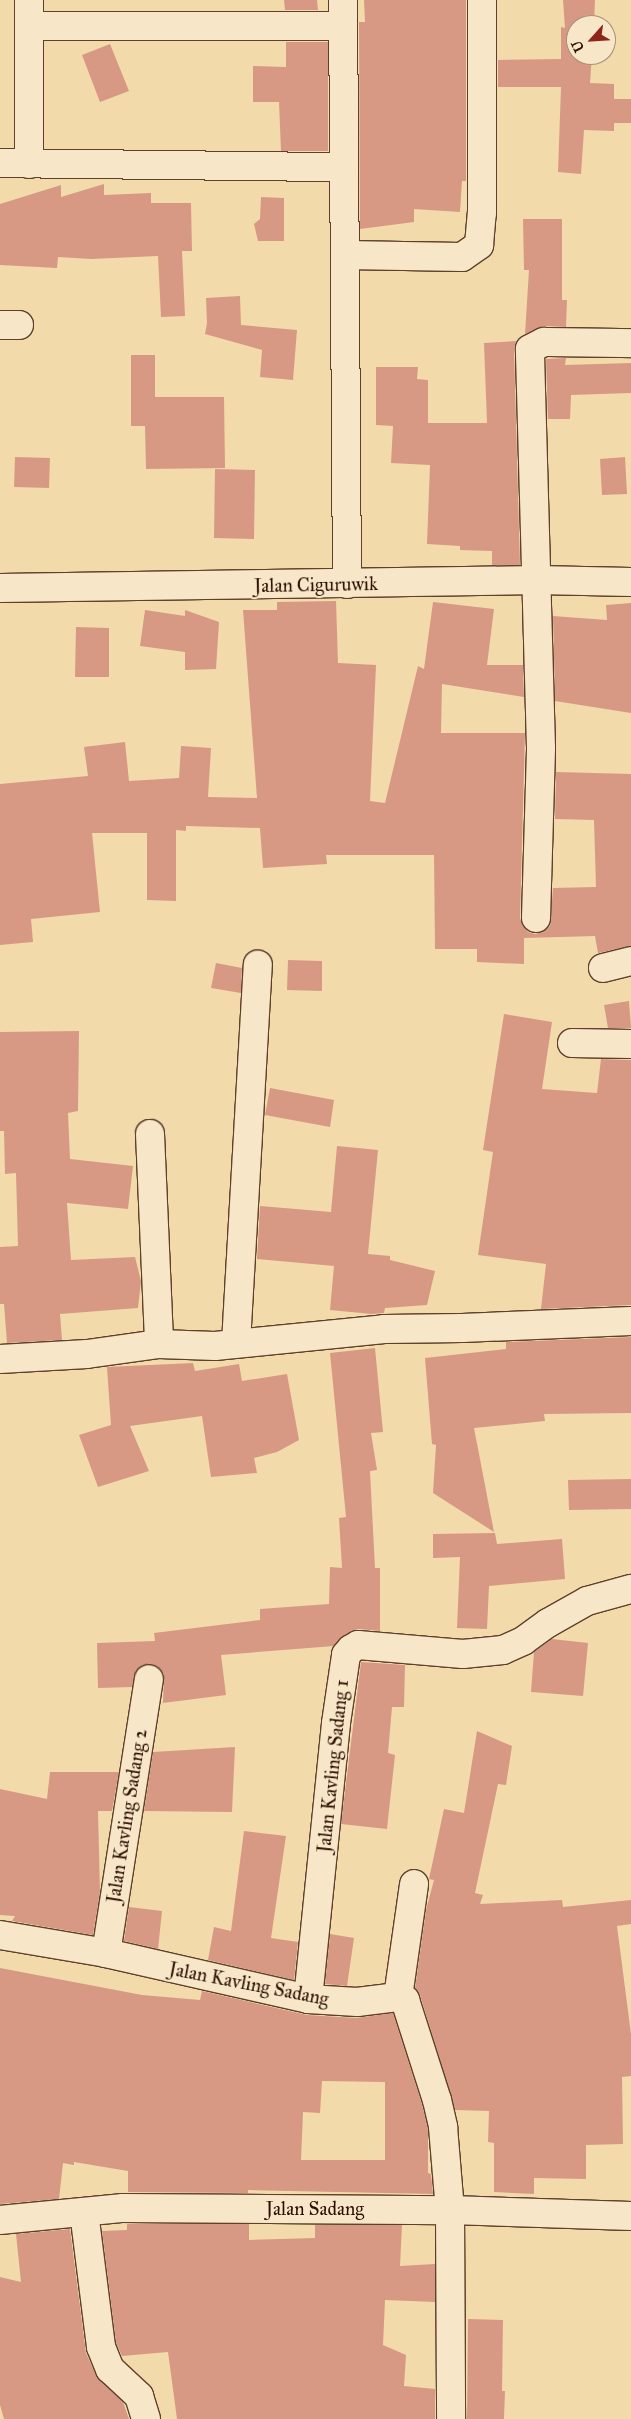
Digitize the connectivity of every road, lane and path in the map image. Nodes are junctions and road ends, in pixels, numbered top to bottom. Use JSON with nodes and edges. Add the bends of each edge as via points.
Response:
{"nodes":[{"id":1,"x":482,"y":0,"type":"edge"},
{"id":2,"x":29,"y":13,"type":"edge"},
{"id":3,"x":342,"y":13,"type":"edge"},
{"id":4,"x":0,"y":163,"type":"edge"},
{"id":5,"x":29,"y":164,"type":"junction"},
{"id":6,"x":343,"y":166,"type":"junction"},
{"id":7,"x":345,"y":256,"type":"junction"},
{"id":8,"x":631,"y":343,"type":"edge"},
{"id":9,"x":537,"y":580,"type":"junction"},
{"id":10,"x":631,"y":582,"type":"edge"},
{"id":11,"x":347,"y":584,"type":"junction"},
{"id":12,"x":0,"y":588,"type":"edge"},
{"id":13,"x":536,"y":918,"type":"dead end"},
{"id":14,"x":631,"y":961,"type":"edge"},
{"id":15,"x":258,"y":965,"type":"dead end"},
{"id":16,"x":603,"y":968,"type":"dead end"},
{"id":17,"x":572,"y":1043,"type":"dead end"},
{"id":18,"x":631,"y":1044,"type":"edge"},
{"id":19,"x":150,"y":1134,"type":"dead end"},
{"id":20,"x":631,"y":1321,"type":"edge"},
{"id":21,"x":236,"y":1343,"type":"junction"},
{"id":22,"x":159,"y":1344,"type":"junction"},
{"id":23,"x":0,"y":1359,"type":"edge"},
{"id":24,"x":631,"y":1590,"type":"edge"},
{"id":25,"x":149,"y":1679,"type":"dead end"},
{"id":26,"x":414,"y":1884,"type":"dead end"},
{"id":27,"x":0,"y":1935,"type":"edge"},
{"id":28,"x":106,"y":1953,"type":"junction"},
{"id":29,"x":398,"y":1997,"type":"junction"},
{"id":30,"x":308,"y":1999,"type":"junction"},
{"id":31,"x":450,"y":2210,"type":"junction"},
{"id":32,"x":84,"y":2212,"type":"junction"},
{"id":33,"x":631,"y":2216,"type":"edge"},
{"id":34,"x":0,"y":2220,"type":"edge"},
{"id":35,"x":146,"y":2419,"type":"edge"},
{"id":36,"x":451,"y":2419,"type":"edge"}],
"edges":[{"from":1,"to":7,"type":"street","via":[[480,245],[462,257]]},
{"from":2,"to":3,"type":"street"},
{"from":2,"to":5,"type":"street"},
{"from":3,"to":6,"type":"street"},
{"from":4,"to":5,"type":"street"},
{"from":5,"to":6,"type":"street"},
{"from":6,"to":7,"type":"street"},
{"from":7,"to":11,"type":"street"},
{"from":8,"to":9,"type":"street","via":[[544,342],[530,349]]},
{"from":9,"to":10,"type":"street","name":"Jalan Ciguruwik"},
{"from":9,"to":11,"type":"street","name":"Jalan Ciguruwik"},
{"from":9,"to":13,"type":"street","via":[[541,748]]},
{"from":11,"to":12,"type":"street","name":"Jalan Ciguruwik"},
{"from":14,"to":16,"type":"street"},
{"from":15,"to":21,"type":"street"},
{"from":17,"to":18,"type":"street"},
{"from":19,"to":22,"type":"street"},
{"from":20,"to":21,"type":"street","via":[[384,1329]]},
{"from":21,"to":22,"type":"street","via":[[215,1346]]},
{"from":22,"to":23,"type":"street","via":[[87,1354]]},
{"from":24,"to":30,"type":"street","name":"Jalan Kavling Sadang 1","via":[[587,1601],[503,1650],[463,1654],[358,1645],[346,1655]]},
{"from":25,"to":28,"type":"street","name":"Jalan Kavling Sadang 2"},
{"from":26,"to":29,"type":"street"},
{"from":27,"to":28,"type":"street","name":"Jalan Kavling Sadang"},
{"from":28,"to":30,"type":"street","name":"Jalan Kavling Sadang"},
{"from":29,"to":30,"type":"street","name":"Jalan Kavling Sadang","via":[[357,2002]]},
{"from":29,"to":31,"type":"street","via":[[405,2000],[438,2100]]},
{"from":31,"to":32,"type":"street","name":"Jalan Sadang","via":[[123,2208]]},
{"from":31,"to":33,"type":"street","name":"Jalan Sadang"},
{"from":31,"to":36,"type":"street"},
{"from":32,"to":34,"type":"street","name":"Jalan Sadang"},
{"from":32,"to":35,"type":"street","via":[[101,2347],[110,2369],[139,2396]]}]}
